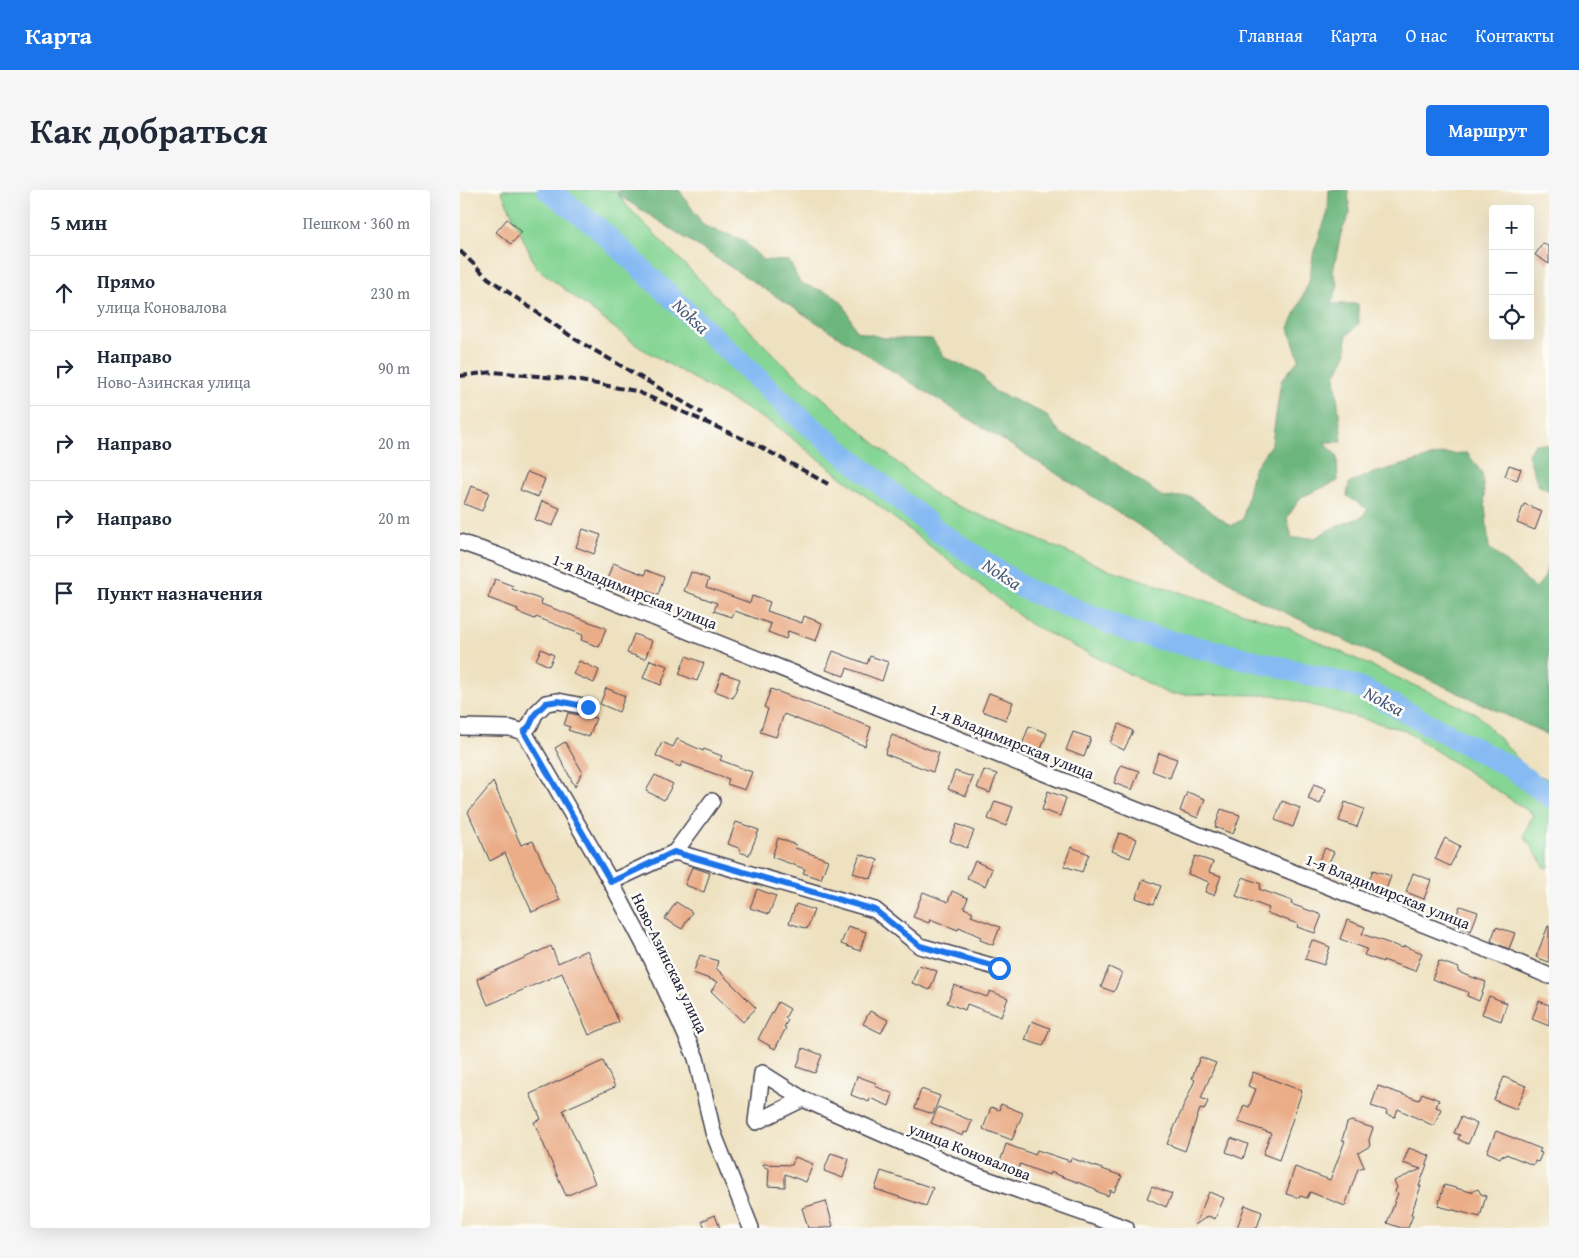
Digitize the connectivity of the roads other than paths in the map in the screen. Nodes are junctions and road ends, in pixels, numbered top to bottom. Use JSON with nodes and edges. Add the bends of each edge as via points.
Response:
{"nodes":[{"id":1,"x":460,"y":542,"type":"edge"},
{"id":2,"x":588,"y":707,"type":"dead end"},
{"id":3,"x":460,"y":727,"type":"edge"},
{"id":4,"x":524,"y":732,"type":"junction"},
{"id":5,"x":712,"y":802,"type":"dead end"},
{"id":6,"x":674,"y":852,"type":"junction"},
{"id":7,"x":611,"y":882,"type":"junction"},
{"id":8,"x":999,"y":968,"type":"dead end"},
{"id":9,"x":1549,"y":976,"type":"edge"},
{"id":10,"x":803,"y":1099,"type":"dead end"},
{"id":11,"x":751,"y":1228,"type":"edge"},
{"id":12,"x":1126,"y":1228,"type":"edge"}],
"edges":[{"from":1,"to":9,"type":"street","name":"1-я Владимирская улица"},
{"from":2,"to":4,"type":"street","via":[[558,701],[546,703]]},
{"from":3,"to":4,"type":"street","via":[[510,728]]},
{"from":4,"to":7,"type":"street","name":"Ново-Азинская улица"},
{"from":5,"to":6,"type":"street"},
{"from":6,"to":7,"type":"street"},
{"from":6,"to":8,"type":"street","via":[[875,910],[920,946]]},
{"from":7,"to":11,"type":"street","name":"Ново-Азинская улица","via":[[652,960],[696,1058],[713,1132]]},
{"from":10,"to":12,"type":"street","name":"улица Коновалова","via":[[978,1176]]}]}
